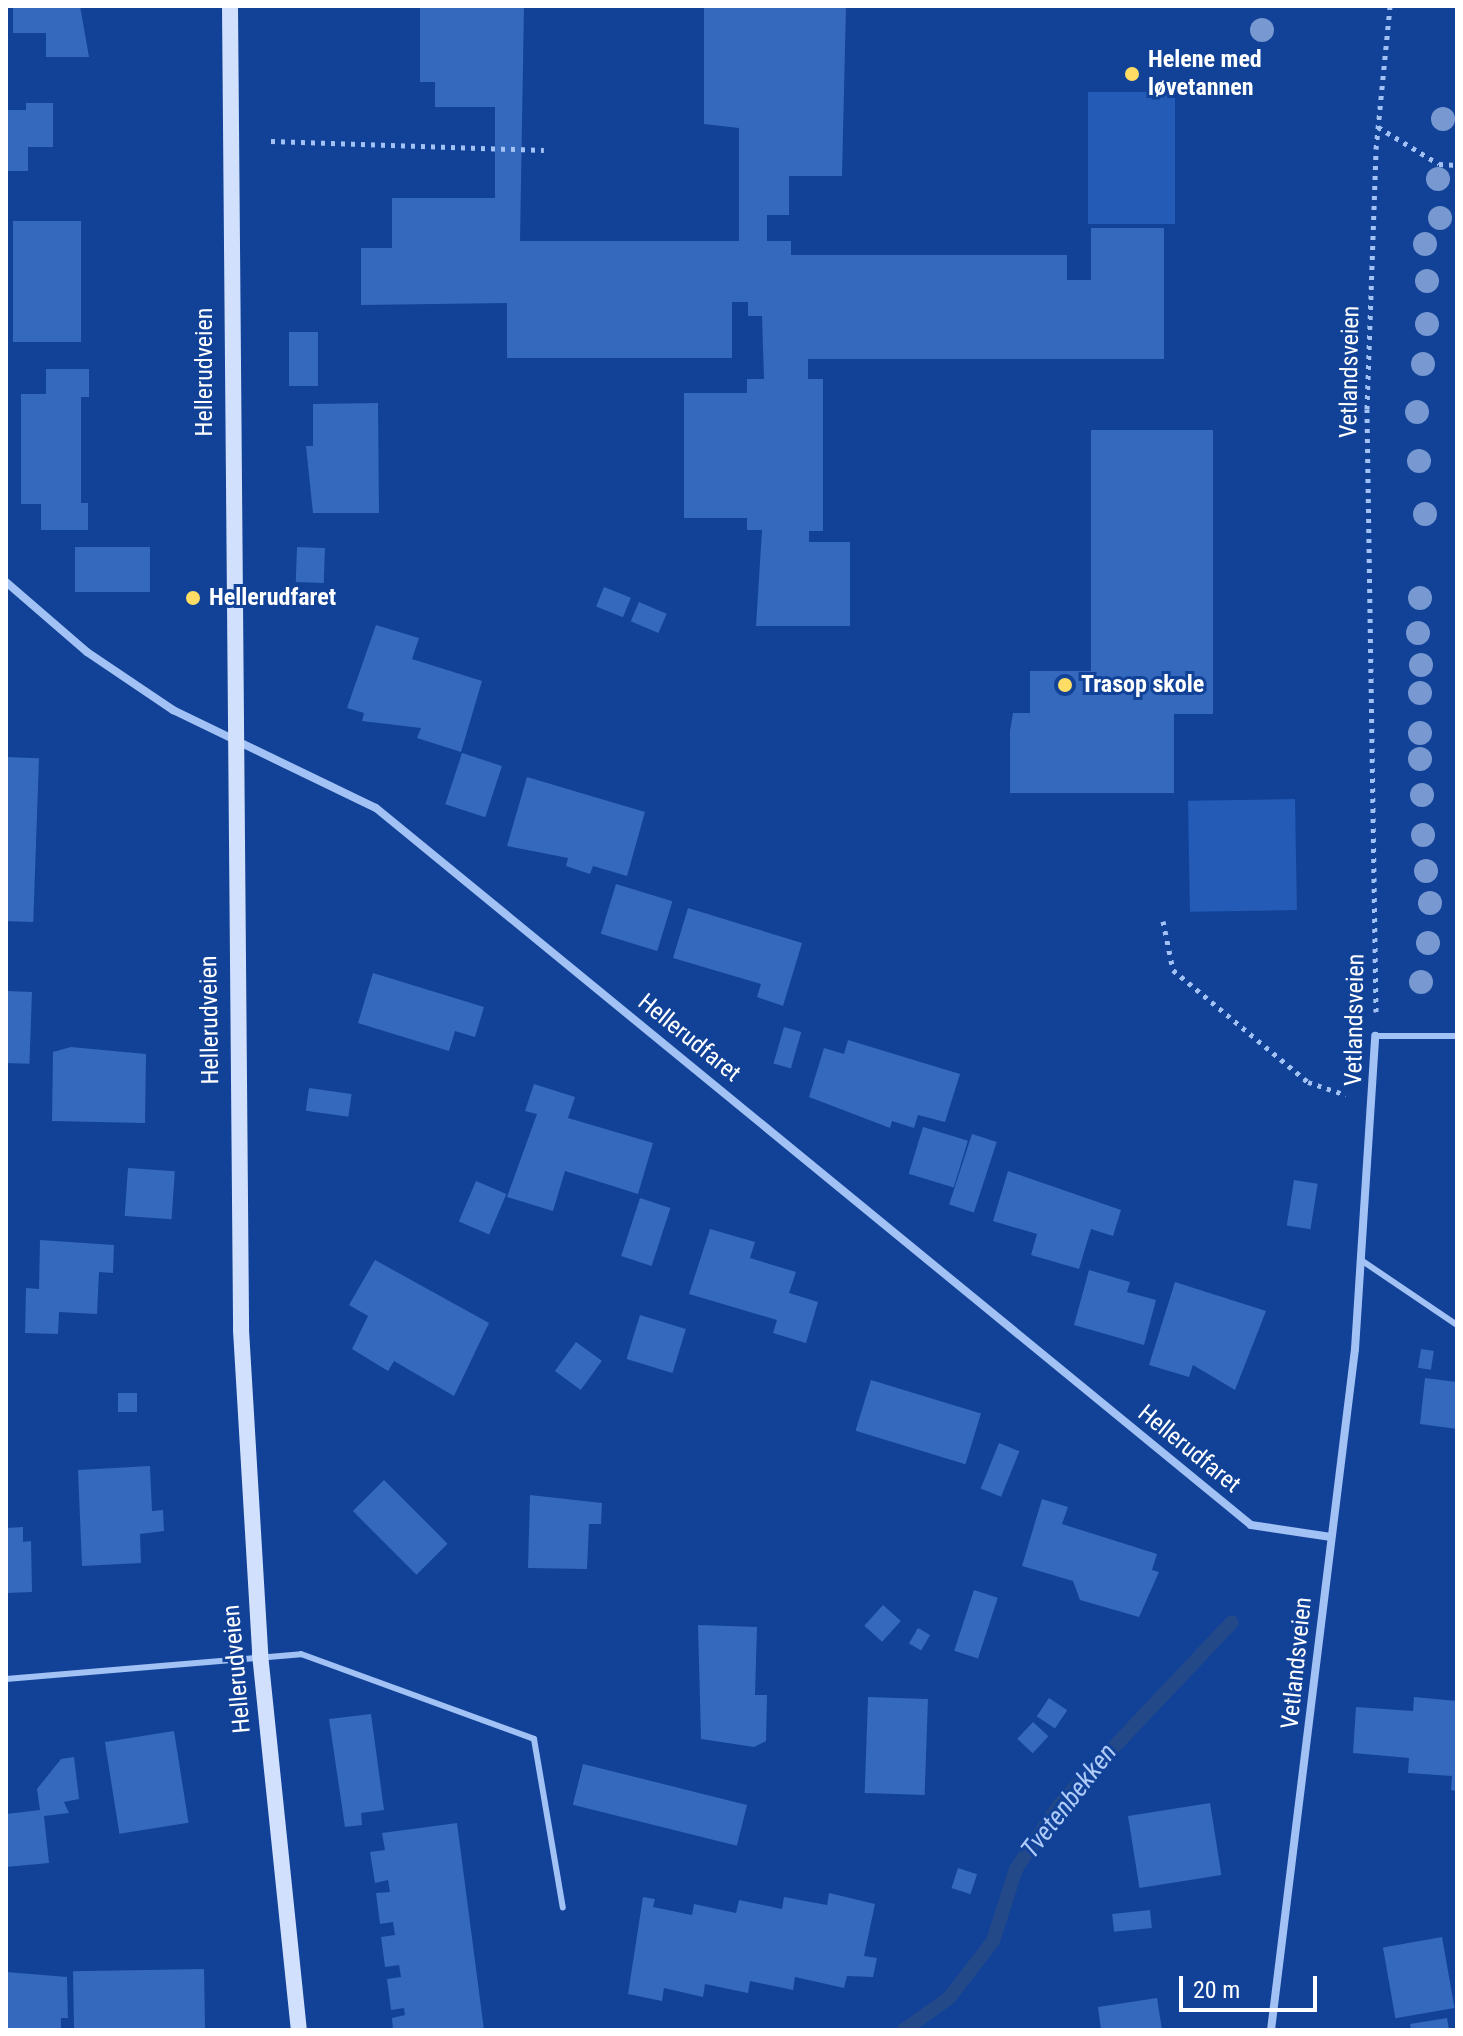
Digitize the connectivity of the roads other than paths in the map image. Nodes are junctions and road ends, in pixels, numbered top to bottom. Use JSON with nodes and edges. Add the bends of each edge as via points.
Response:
{"nodes":[{"id":1,"x":230,"y":6,"type":"edge"},
{"id":2,"x":6,"y":582,"type":"edge"},
{"id":3,"x":231,"y":738,"type":"junction"},
{"id":4,"x":1375,"y":1036,"type":"joint"},
{"id":5,"x":1457,"y":1036,"type":"edge"},
{"id":6,"x":1361,"y":1260,"type":"junction"},
{"id":7,"x":1457,"y":1325,"type":"edge"},
{"id":8,"x":1331,"y":1537,"type":"junction"},
{"id":9,"x":260,"y":1654,"type":"junction"},
{"id":10,"x":6,"y":1679,"type":"edge"},
{"id":11,"x":563,"y":1908,"type":"dead end"},
{"id":12,"x":299,"y":2030,"type":"edge"},
{"id":13,"x":1271,"y":2030,"type":"edge"}],
"edges":[{"from":1,"to":3,"type":"main road","name":"Hellerudveien"},
{"from":2,"to":3,"type":"street","name":"Hellerudfaret","via":[[87,652],[173,710]]},
{"from":3,"to":8,"type":"street","name":"Hellerudfaret","via":[[341,785],[414,837],[1251,1525]]},
{"from":3,"to":9,"type":"main road","name":"Hellerudveien","via":[[241,1330]]},
{"from":4,"to":5,"type":"lane"},
{"from":4,"to":6,"type":"street","name":"Vetlandsveien"},
{"from":6,"to":7,"type":"lane"},
{"from":6,"to":8,"type":"street","name":"Vetlandsveien"},
{"from":8,"to":13,"type":"street","name":"Vetlandsveien"},
{"from":9,"to":10,"type":"lane"},
{"from":9,"to":11,"type":"lane","via":[[336,1662],[534,1739]]},
{"from":9,"to":12,"type":"main road","name":"Hellerudveien"}]}
